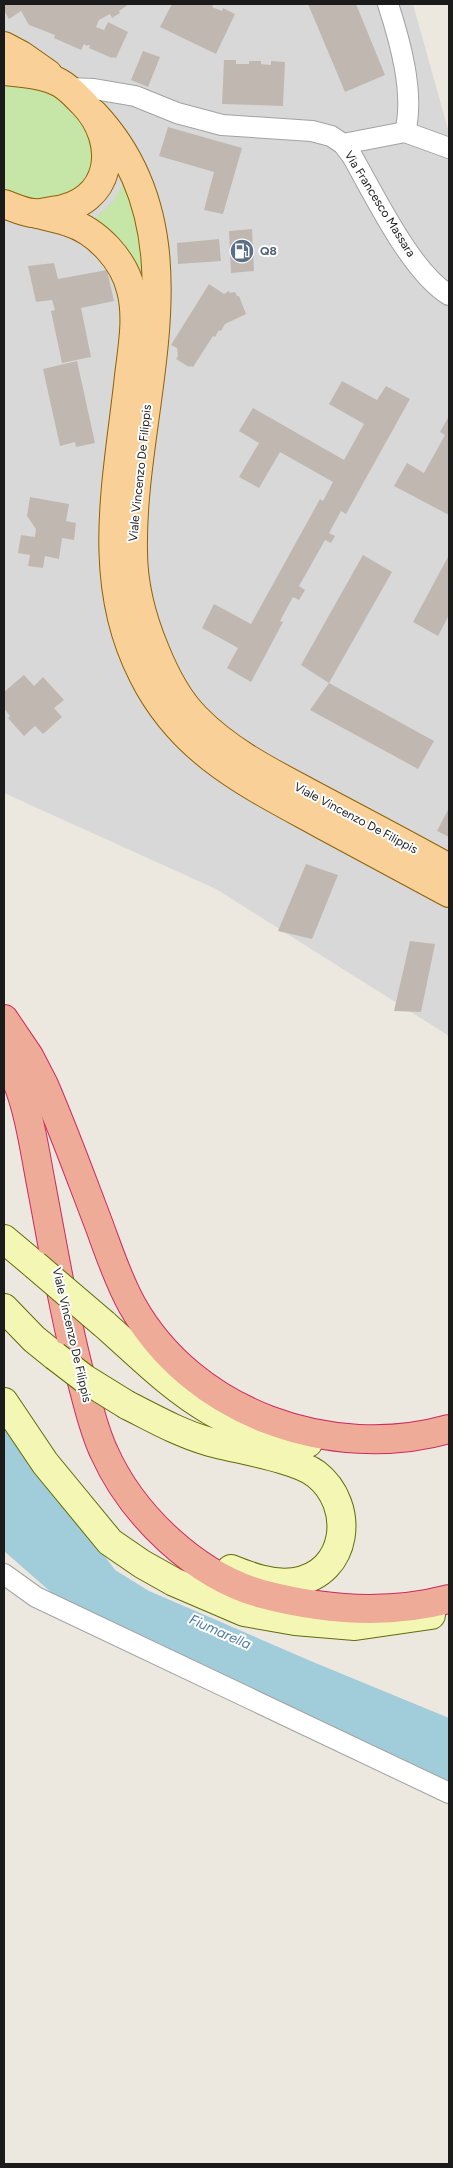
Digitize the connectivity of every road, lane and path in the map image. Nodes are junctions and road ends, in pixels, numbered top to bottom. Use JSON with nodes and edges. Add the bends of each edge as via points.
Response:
{"nodes":[{"id":1,"x":388,"y":4,"type":"edge"},
{"id":2,"x":4,"y":46,"type":"edge"},
{"id":3,"x":4,"y":71,"type":"edge"},
{"id":4,"x":63,"y":85,"type":"junction"},
{"id":5,"x":94,"y":114,"type":"junction"},
{"id":6,"x":405,"y":132,"type":"junction"},
{"id":7,"x":343,"y":144,"type":"junction"},
{"id":8,"x":449,"y":148,"type":"edge"},
{"id":9,"x":4,"y":204,"type":"edge"},
{"id":10,"x":33,"y":213,"type":"junction"},
{"id":11,"x":449,"y":295,"type":"edge"},
{"id":12,"x":449,"y":868,"type":"edge"},
{"id":13,"x":449,"y":893,"type":"edge"},
{"id":14,"x":4,"y":1019,"type":"edge"},
{"id":15,"x":4,"y":1034,"type":"edge"},
{"id":16,"x":4,"y":1054,"type":"edge"},
{"id":17,"x":4,"y":1239,"type":"edge"},
{"id":18,"x":4,"y":1308,"type":"edge"},
{"id":19,"x":4,"y":1402,"type":"edge"},
{"id":20,"x":449,"y":1429,"type":"edge"},
{"id":21,"x":449,"y":1434,"type":"edge"},
{"id":22,"x":4,"y":1574,"type":"edge"},
{"id":23,"x":449,"y":1599,"type":"edge"},
{"id":24,"x":449,"y":1610,"type":"edge"},
{"id":25,"x":449,"y":1793,"type":"edge"}],
"edges":[{"from":1,"to":6,"type":"street","via":[[400,48],[409,104]]},
{"from":2,"to":4,"type":"main road","name":"Viale Vincenzo De Filippis"},
{"from":3,"to":4,"type":"main road","name":"Viale Vincenzo De Filippis","via":[[32,75]]},
{"from":4,"to":5,"type":"main road","name":"Viale Vincenzo De Filippis"},
{"from":4,"to":7,"type":"street","name":"Via Francesco Massara","via":[[135,96],[177,114],[222,125],[312,131],[331,136]]},
{"from":5,"to":10,"type":"main road","name":"Viale Vincenzo De Filippis","via":[[106,150],[105,169],[96,189],[74,206]]},
{"from":5,"to":12,"type":"main road","name":"Viale Vincenzo De Filippis","via":[[119,144],[137,180],[148,212],[156,265],[156,317],[134,510],[133,552],[145,622],[162,666],[197,719],[239,754]]},
{"from":6,"to":7,"type":"street"},
{"from":6,"to":8,"type":"street"},
{"from":7,"to":11,"type":"street","name":"Via Francesco Massara","via":[[407,249],[431,281]]},
{"from":9,"to":10,"type":"main road","name":"Viale Vincenzo De Filippis"},
{"from":10,"to":13,"type":"main road","name":"Viale Vincenzo De Filippis","via":[[68,222],[95,237],[116,259],[131,288],[135,323],[113,512],[112,564],[127,635],[142,674],[156,697],[186,736],[218,765]]},
{"from":14,"to":20,"type":"highway","via":[[44,1085],[122,1286],[146,1327],[181,1366],[227,1400],[277,1424],[301,1431],[329,1437],[376,1440],[415,1437]]},
{"from":15,"to":18,"type":"main road","bridge":true,"via":[[21,1061],[35,1096],[70,1278],[91,1367],[107,1427],[125,1465],[183,1536],[231,1569],[259,1580],[294,1582],[321,1572],[334,1558],[340,1536],[340,1511],[332,1491],[314,1472],[206,1441],[127,1404],[85,1379],[55,1356]]},
{"from":16,"to":23,"type":"highway","name":"Viale Vincenzo De Filippis","via":[[24,1106],[74,1353],[95,1429],[114,1471],[141,1509],[195,1562],[255,1592],[349,1608],[390,1608]]},
{"from":17,"to":21,"type":"main road","bridge":true,"via":[[187,1394],[233,1422],[320,1446],[353,1449],[406,1446]]},
{"from":19,"to":24,"type":"main road","via":[[45,1463],[110,1542],[174,1582],[244,1612],[296,1621],[355,1626],[402,1621]]},
{"from":22,"to":25,"type":"street","via":[[36,1597]]}]}
